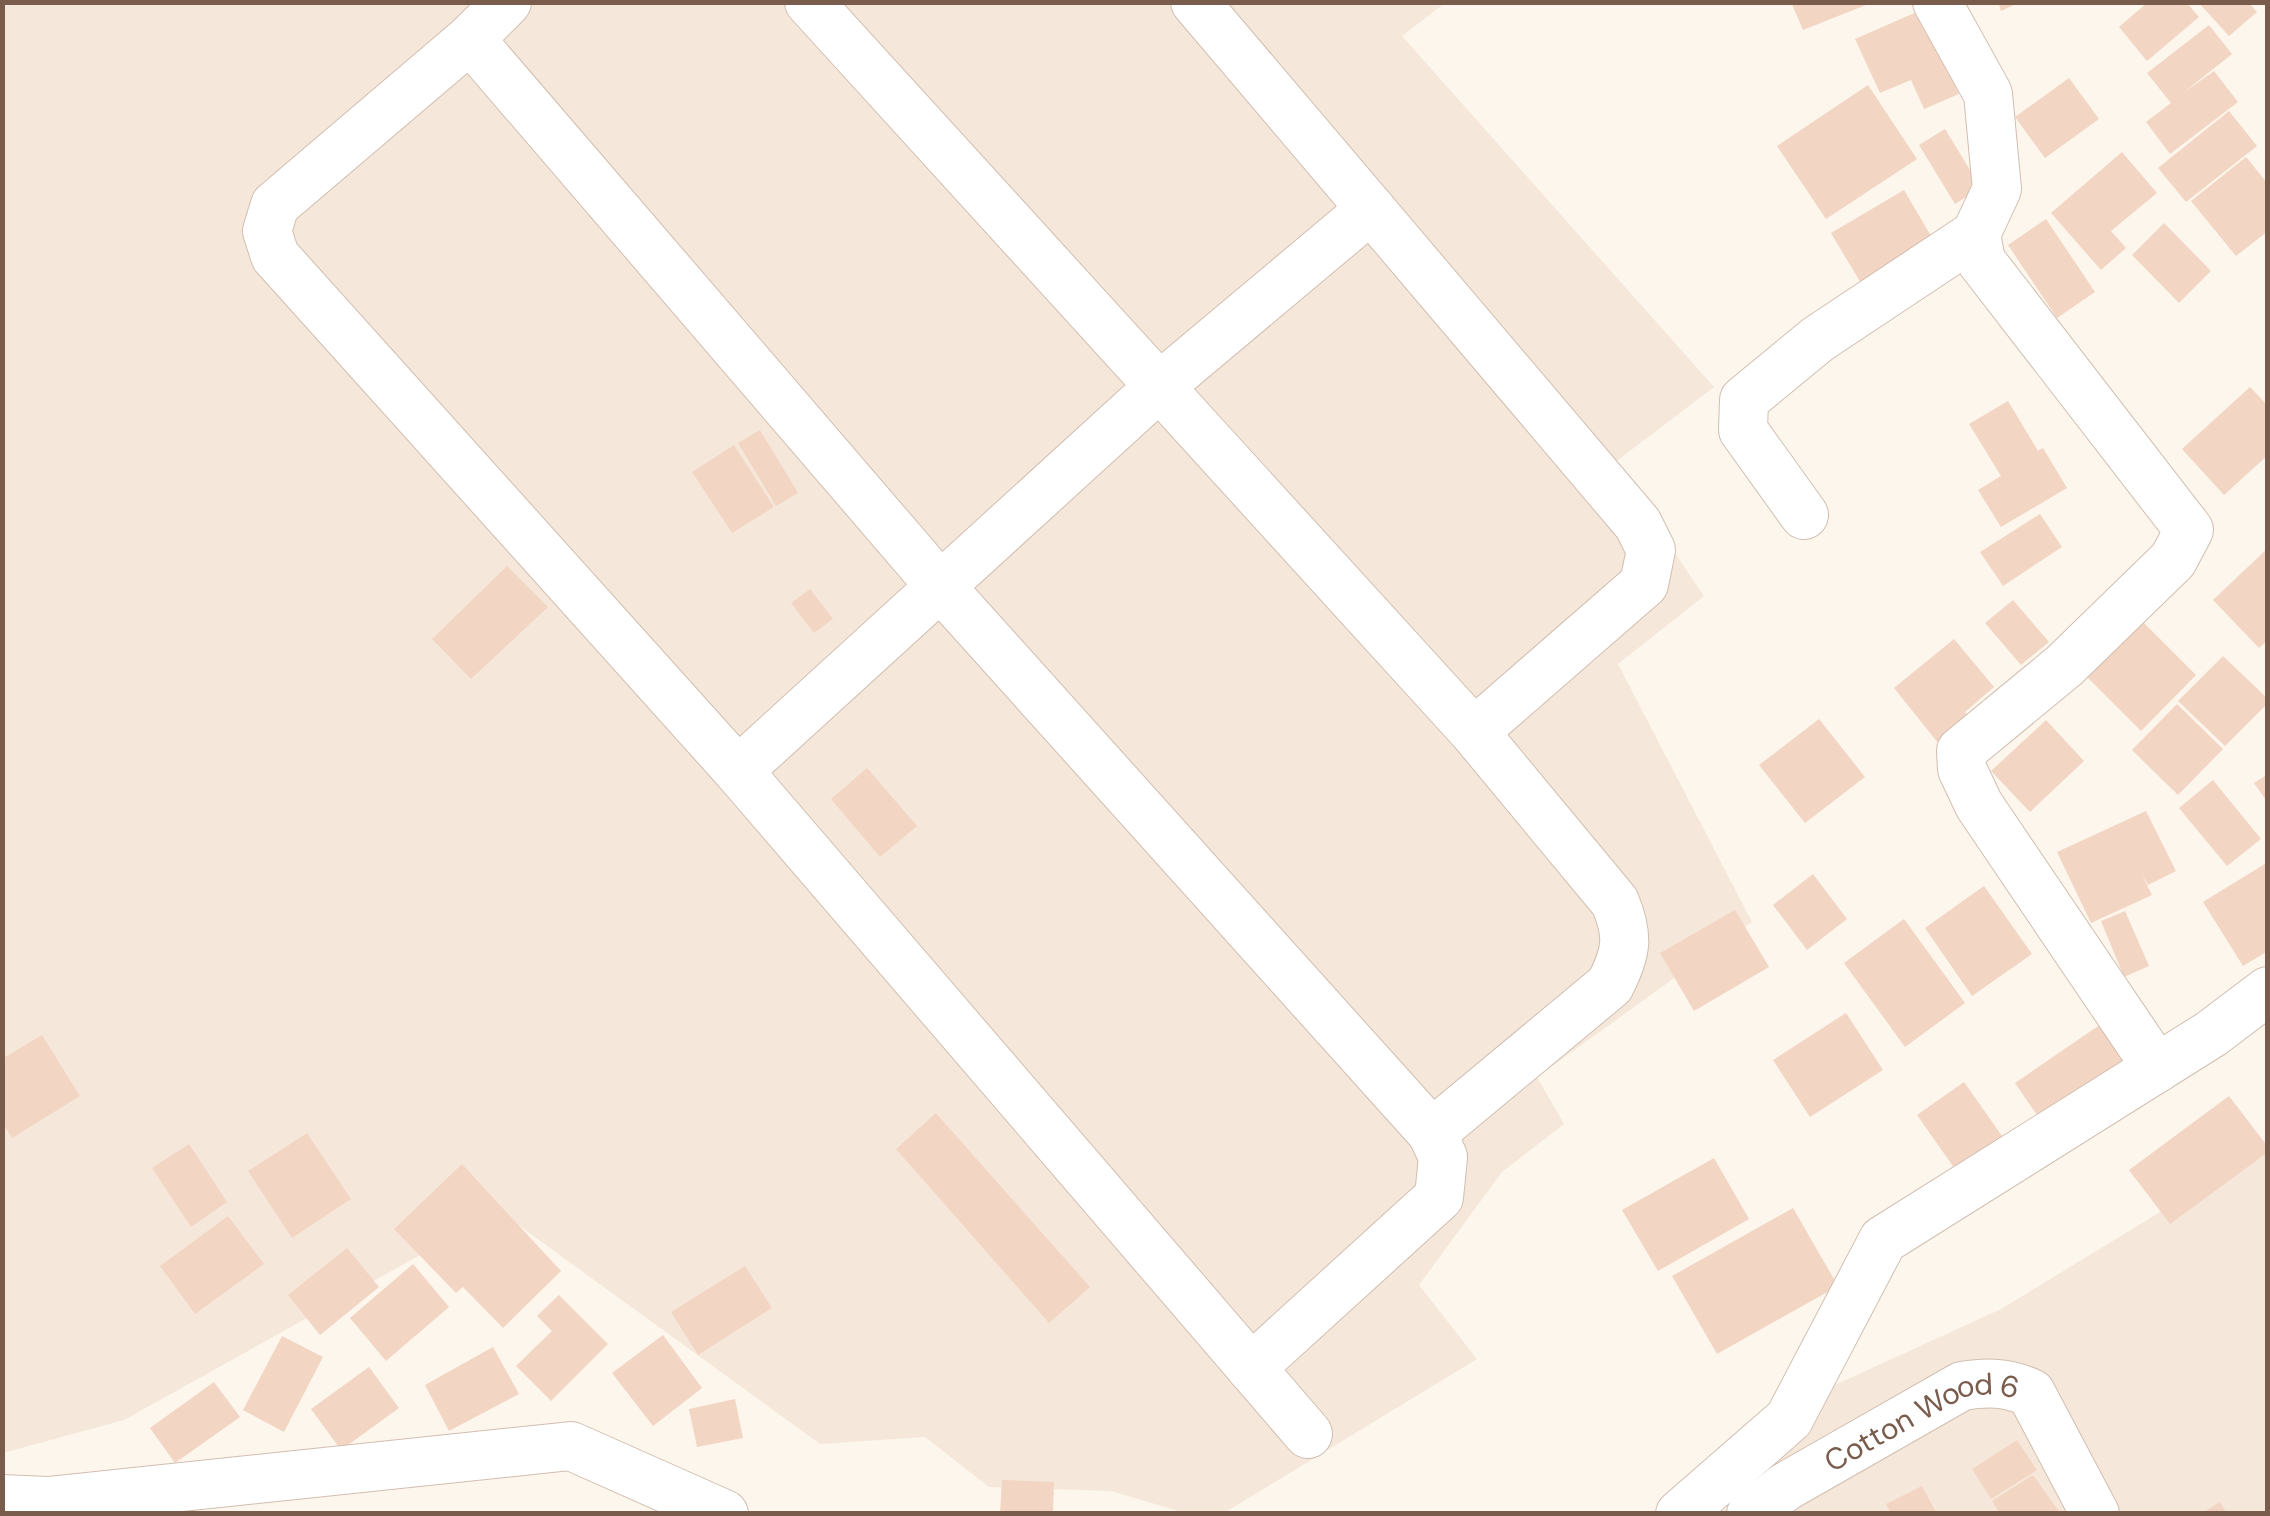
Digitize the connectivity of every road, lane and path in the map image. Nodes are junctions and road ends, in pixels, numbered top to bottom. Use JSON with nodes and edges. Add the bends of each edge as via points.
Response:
{"nodes":[{"id":1,"x":507,"y":2,"type":"edge"},
{"id":2,"x":810,"y":2,"type":"edge"},
{"id":3,"x":1195,"y":2,"type":"edge"},
{"id":4,"x":1937,"y":2,"type":"edge"},
{"id":5,"x":470,"y":39,"type":"junction"},
{"id":6,"x":1372,"y":209,"type":"junction"},
{"id":7,"x":1976,"y":234,"type":"junction"},
{"id":8,"x":1160,"y":386,"type":"junction"},
{"id":9,"x":1804,"y":515,"type":"dead end"},
{"id":10,"x":940,"y":586,"type":"junction"},
{"id":11,"x":1474,"y":732,"type":"junction"},
{"id":12,"x":738,"y":772,"type":"junction"},
{"id":13,"x":2268,"y":990,"type":"edge"},
{"id":14,"x":2158,"y":1068,"type":"junction"},
{"id":15,"x":1432,"y":1133,"type":"junction"},
{"id":16,"x":1251,"y":1368,"type":"junction"},
{"id":17,"x":1308,"y":1434,"type":"dead end"},
{"id":18,"x":2,"y":1499,"type":"edge"},
{"id":19,"x":1779,"y":1505,"type":"edge"},
{"id":20,"x":724,"y":1514,"type":"edge"},
{"id":21,"x":1680,"y":1514,"type":"edge"},
{"id":22,"x":2096,"y":1514,"type":"edge"}],
"edges":[{"from":1,"to":5,"type":"street"},
{"from":2,"to":8,"type":"street"},
{"from":3,"to":6,"type":"street"},
{"from":4,"to":7,"type":"street","via":[[1988,94],[1997,189]]},
{"from":5,"to":10,"type":"street"},
{"from":5,"to":12,"type":"street","via":[[275,205],[267,231],[275,256]]},
{"from":6,"to":8,"type":"street"},
{"from":6,"to":11,"type":"street","via":[[1638,524],[1652,550],[1644,584]]},
{"from":7,"to":9,"type":"street","via":[[1818,338],[1744,400],[1743,430]]},
{"from":7,"to":14,"type":"street","via":[[1982,261],[2189,530],[2173,560],[2064,666],[1960,751],[1979,805]]},
{"from":8,"to":10,"type":"street"},
{"from":8,"to":11,"type":"street"},
{"from":10,"to":12,"type":"street"},
{"from":10,"to":15,"type":"street"},
{"from":11,"to":15,"type":"street","via":[[1615,902],[1626,928],[1622,962],[1610,984]]},
{"from":12,"to":16,"type":"street"},
{"from":13,"to":14,"type":"street"},
{"from":14,"to":21,"type":"street","via":[[1883,1240],[1788,1419]]},
{"from":15,"to":16,"type":"street","via":[[1444,1158],[1438,1196]]},
{"from":16,"to":17,"type":"street"},
{"from":18,"to":20,"type":"street","via":[[48,1501],[571,1446]]},
{"from":19,"to":22,"type":"street","name":"Cotton Wood 6","via":[[1962,1386],[2011,1383],[2032,1393]]}]}
